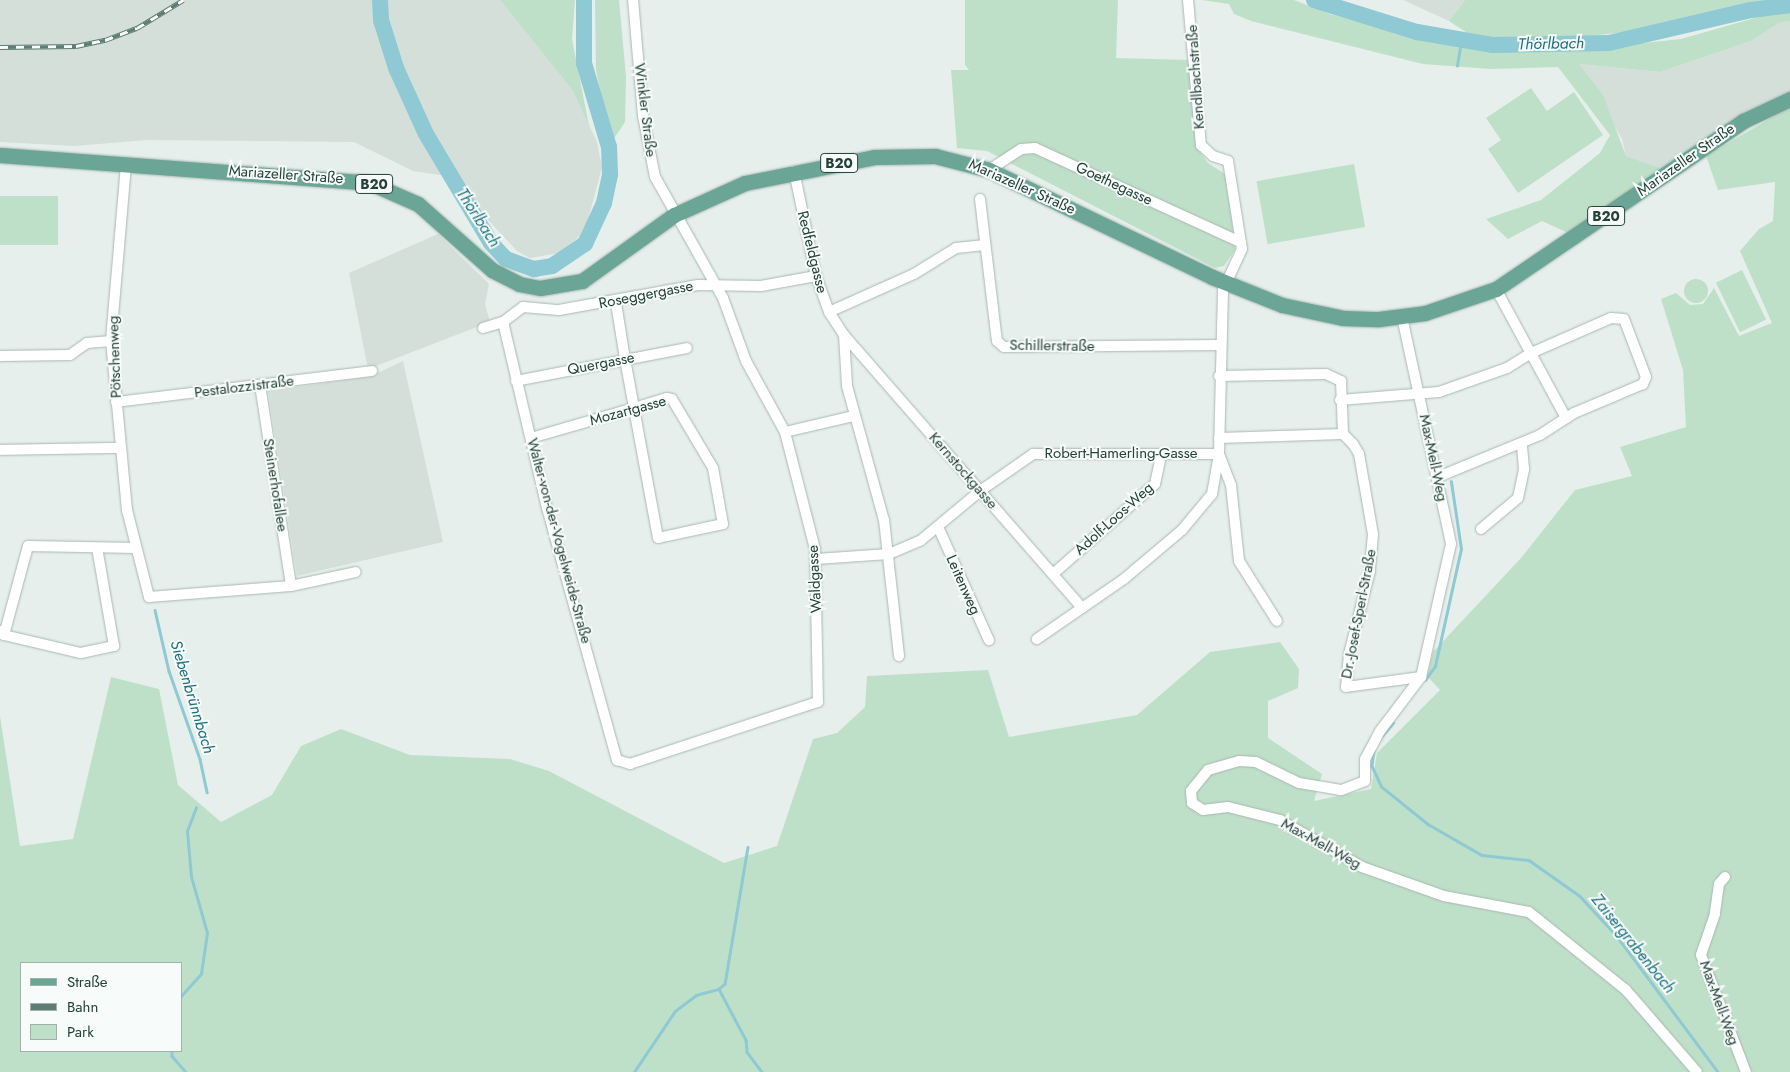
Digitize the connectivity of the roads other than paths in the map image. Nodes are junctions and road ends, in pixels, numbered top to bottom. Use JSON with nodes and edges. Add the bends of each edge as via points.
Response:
{"nodes":[{"id":1,"x":633,"y":0,"type":"edge"},
{"id":2,"x":1188,"y":0,"type":"edge"},
{"id":3,"x":1790,"y":98,"type":"edge"},
{"id":4,"x":0,"y":154,"type":"edge"},
{"id":5,"x":126,"y":165,"type":"junction"},
{"id":6,"x":989,"y":170,"type":"junction"},
{"id":7,"x":794,"y":171,"type":"junction"},
{"id":8,"x":980,"y":199,"type":"dead end"},
{"id":9,"x":674,"y":215,"type":"junction"},
{"id":10,"x":1240,"y":242,"type":"junction"},
{"id":11,"x":985,"y":245,"type":"junction"},
{"id":12,"x":816,"y":276,"type":"junction"},
{"id":13,"x":714,"y":283,"type":"junction"},
{"id":14,"x":1227,"y":283,"type":"junction"},
{"id":15,"x":1496,"y":289,"type":"junction"},
{"id":16,"x":616,"y":303,"type":"junction"},
{"id":17,"x":829,"y":312,"type":"junction"},
{"id":18,"x":1402,"y":317,"type":"junction"},
{"id":19,"x":503,"y":322,"type":"junction"},
{"id":20,"x":483,"y":328,"type":"dead end"},
{"id":21,"x":844,"y":335,"type":"junction"},
{"id":22,"x":111,"y":341,"type":"junction"},
{"id":23,"x":1220,"y":345,"type":"junction"},
{"id":24,"x":687,"y":348,"type":"dead end"},
{"id":25,"x":1531,"y":353,"type":"junction"},
{"id":26,"x":0,"y":356,"type":"edge"},
{"id":27,"x":625,"y":359,"type":"junction"},
{"id":28,"x":372,"y":371,"type":"dead end"},
{"id":29,"x":1219,"y":376,"type":"junction"},
{"id":30,"x":516,"y":381,"type":"junction"},
{"id":31,"x":260,"y":385,"type":"junction"},
{"id":32,"x":1420,"y":396,"type":"junction"},
{"id":33,"x":1340,"y":400,"type":"junction"},
{"id":34,"x":116,"y":402,"type":"junction"},
{"id":35,"x":634,"y":408,"type":"junction"},
{"id":36,"x":854,"y":416,"type":"junction"},
{"id":37,"x":1566,"y":418,"type":"junction"},
{"id":38,"x":785,"y":432,"type":"junction"},
{"id":39,"x":1342,"y":434,"type":"junction"},
{"id":40,"x":531,"y":438,"type":"junction"},
{"id":41,"x":1219,"y":438,"type":"junction"},
{"id":42,"x":1522,"y":444,"type":"junction"},
{"id":43,"x":120,"y":448,"type":"junction"},
{"id":44,"x":0,"y":450,"type":"edge"},
{"id":45,"x":1219,"y":454,"type":"junction"},
{"id":46,"x":1161,"y":456,"type":"junction"},
{"id":47,"x":1438,"y":477,"type":"junction"},
{"id":48,"x":980,"y":491,"type":"junction"},
{"id":49,"x":939,"y":529,"type":"junction"},
{"id":50,"x":1481,"y":529,"type":"dead end"},
{"id":51,"x":97,"y":548,"type":"junction"},
{"id":52,"x":136,"y":548,"type":"junction"},
{"id":53,"x":889,"y":554,"type":"junction"},
{"id":54,"x":816,"y":558,"type":"junction"},
{"id":55,"x":356,"y":572,"type":"dead end"},
{"id":56,"x":1053,"y":574,"type":"junction"},
{"id":57,"x":291,"y":586,"type":"junction"},
{"id":58,"x":1082,"y":608,"type":"junction"},
{"id":59,"x":1277,"y":622,"type":"dead end"},
{"id":60,"x":2,"y":633,"type":"edge"},
{"id":61,"x":1037,"y":639,"type":"dead end"},
{"id":62,"x":989,"y":640,"type":"dead end"},
{"id":63,"x":899,"y":656,"type":"dead end"},
{"id":64,"x":1421,"y":677,"type":"junction"},
{"id":65,"x":617,"y":760,"type":"joint"},
{"id":66,"x":1726,"y":877,"type":"dead end"},
{"id":67,"x":1697,"y":1072,"type":"edge"},
{"id":68,"x":1746,"y":1072,"type":"edge"}],
"edges":[{"from":1,"to":9,"type":"street","name":"Winkler Straße","via":[[647,148],[655,177]]},
{"from":2,"to":10,"type":"street","name":"Kendlbachstraße","via":[[1201,145],[1213,156],[1228,161]]},
{"from":3,"to":15,"type":"main road","name":"Mariazeller Straße","number":"B20","via":[[1743,121]]},
{"from":4,"to":5,"type":"main road","name":"Mariazeller Straße","number":"B20"},
{"from":5,"to":9,"type":"main road","name":"Mariazeller Straße","number":"B20","via":[[370,183],[418,204],[479,258],[507,278],[540,288],[570,286],[597,273]]},
{"from":5,"to":22,"type":"street","name":"Pötschenweg"},
{"from":6,"to":7,"type":"main road","name":"Mariazeller Straße","number":"B20","via":[[953,158],[904,155]]},
{"from":6,"to":10,"type":"street","name":"Goethegasse","via":[[1021,149],[1035,148]]},
{"from":6,"to":14,"type":"main road","name":"Mariazeller Straße","number":"B20"},
{"from":7,"to":9,"type":"main road","name":"Mariazeller Straße","number":"B20","via":[[745,183]]},
{"from":7,"to":12,"type":"street","name":"Redfeldgasse"},
{"from":8,"to":11,"type":"street","name":"Schillerstraße"},
{"from":9,"to":13,"type":"street","name":"Waldgasse"},
{"from":10,"to":14,"type":"street","name":"Kendlbachstraße","via":[[1239,260]]},
{"from":11,"to":17,"type":"street","via":[[956,248],[898,282]]},
{"from":11,"to":23,"type":"street","name":"Schillerstraße","via":[[997,341],[1004,347]]},
{"from":12,"to":13,"type":"street","name":"Roseggergasse","via":[[761,286]]},
{"from":12,"to":17,"type":"street","name":"Redfeldgasse"},
{"from":13,"to":16,"type":"street","name":"Roseggergasse"},
{"from":13,"to":38,"type":"street","name":"Waldgasse","via":[[750,369]]},
{"from":14,"to":18,"type":"main road","name":"Mariazeller Straße","number":"B20","via":[[1316,314],[1359,319]]},
{"from":14,"to":23,"type":"street","name":"Kendlbachstraße","via":[[1223,290]]},
{"from":15,"to":18,"type":"main road","name":"Mariazeller Straße","number":"B20","via":[[1470,300]]},
{"from":15,"to":25,"type":"street"},
{"from":16,"to":19,"type":"street","name":"Roseggergasse","via":[[560,310],[522,307]]},
{"from":16,"to":27,"type":"street"},
{"from":17,"to":21,"type":"street","name":"Redfeldgasse"},
{"from":18,"to":32,"type":"street","name":"Max-Mell-Weg"},
{"from":19,"to":20,"type":"street","name":"Roseggergasse"},
{"from":19,"to":30,"type":"street","name":"Walter-von-der-Vogelweide-Straße"},
{"from":21,"to":36,"type":"street","name":"Redfeldgasse","via":[[847,386]]},
{"from":21,"to":48,"type":"street","name":"Kernstockgasse"},
{"from":22,"to":26,"type":"street","via":[[87,344],[70,355]]},
{"from":22,"to":34,"type":"street","name":"Pötschenweg"},
{"from":23,"to":29,"type":"street","name":"Kendlbachstraße"},
{"from":24,"to":27,"type":"street","name":"Quergasse"},
{"from":25,"to":32,"type":"street","via":[[1478,380]]},
{"from":25,"to":37,"type":"street"},
{"from":25,"to":37,"type":"street","via":[[1611,318],[1624,319],[1645,382]]},
{"from":27,"to":30,"type":"street","name":"Quergasse"},
{"from":27,"to":35,"type":"street"},
{"from":28,"to":31,"type":"street","name":"Pestalozzistraße"},
{"from":29,"to":33,"type":"street","via":[[1326,374],[1341,380]]},
{"from":29,"to":41,"type":"street","name":"Kendlbachstraße"},
{"from":30,"to":40,"type":"street","name":"Walter-von-der-Vogelweide-Straße"},
{"from":31,"to":34,"type":"street","name":"Pestalozzistraße"},
{"from":31,"to":57,"type":"street","name":"Steinerhofallee"},
{"from":32,"to":33,"type":"street","name":"Max-Mell-Weg"},
{"from":32,"to":47,"type":"street","name":"Max-Mell-Weg"},
{"from":33,"to":39,"type":"street"},
{"from":34,"to":43,"type":"street","name":"Pötschenweg"},
{"from":35,"to":35,"type":"street","name":"Mozartgasse","via":[[667,398],[676,402],[713,468],[723,524],[658,538]]},
{"from":35,"to":40,"type":"street","name":"Mozartgasse"},
{"from":36,"to":38,"type":"street"},
{"from":36,"to":53,"type":"street","name":"Redfeldgasse"},
{"from":37,"to":42,"type":"street"},
{"from":38,"to":54,"type":"street","name":"Waldgasse"},
{"from":39,"to":41,"type":"street"},
{"from":39,"to":64,"type":"street","name":"Dr.-Josef-Sperl-Straße","via":[[1358,454],[1373,534],[1370,571],[1349,654],[1346,687]]},
{"from":40,"to":65,"type":"street","name":"Walter-von-der-Vogelweide-Straße"},
{"from":41,"to":45,"type":"street","name":"Kendlbachstraße"},
{"from":42,"to":47,"type":"street"},
{"from":42,"to":50,"type":"street","via":[[1524,469],[1518,498]]},
{"from":43,"to":44,"type":"street"},
{"from":43,"to":52,"type":"street","name":"Pötschenweg"},
{"from":45,"to":46,"type":"street","name":"Robert-Hamerling-Gasse"},
{"from":45,"to":58,"type":"street","via":[[1212,494],[1182,530],[1124,579]]},
{"from":45,"to":59,"type":"street","via":[[1230,485],[1238,561]]},
{"from":46,"to":48,"type":"street","name":"Robert-Hamerling-Gasse","via":[[1034,454]]},
{"from":46,"to":56,"type":"street","name":"Adolf-Loos-Weg","via":[[1155,484]]},
{"from":47,"to":64,"type":"street","name":"Max-Mell-Weg","via":[[1450,544]]},
{"from":48,"to":49,"type":"street","name":"Robert-Hamerling-Gasse"},
{"from":48,"to":56,"type":"street","name":"Kernstockgasse"},
{"from":49,"to":53,"type":"street","name":"Robert-Hamerling-Gasse"},
{"from":49,"to":62,"type":"street","name":"Leitenweg"},
{"from":51,"to":52,"type":"street"},
{"from":51,"to":60,"type":"street","via":[[28,546]]},
{"from":51,"to":60,"type":"street","via":[[114,646],[81,653]]},
{"from":52,"to":57,"type":"street","name":"Pötschenweg","via":[[149,596]]},
{"from":53,"to":54,"type":"street","name":"Robert-Hamerling-Gasse"},
{"from":53,"to":63,"type":"street","name":"Redfeldgasse"},
{"from":54,"to":65,"type":"street","name":"Waldgasse","via":[[818,702],[723,737],[630,764]]},
{"from":55,"to":57,"type":"street","name":"Pötschenweg"},
{"from":56,"to":58,"type":"street","name":"Kernstockgasse"},
{"from":58,"to":61,"type":"street"},
{"from":64,"to":67,"type":"street","name":"Max-Mell-Weg","via":[[1380,730],[1365,759],[1365,781],[1341,790],[1299,783],[1256,762],[1239,761],[1208,770],[1191,791],[1192,803],[1203,810],[1228,807],[1280,820],[1362,867],[1444,896],[1529,912],[1626,990]]},
{"from":66,"to":68,"type":"street","name":"Max-Mell-Weg","via":[[1719,884],[1715,914],[1701,956]]}]}
